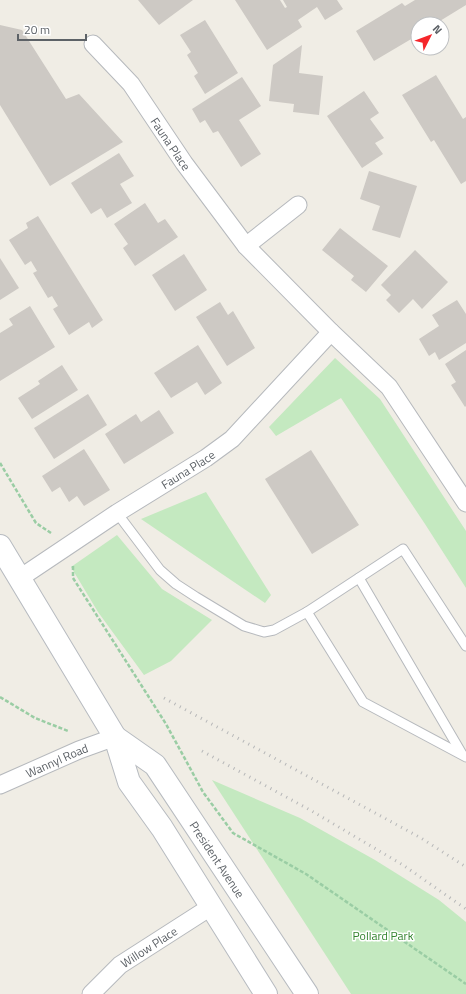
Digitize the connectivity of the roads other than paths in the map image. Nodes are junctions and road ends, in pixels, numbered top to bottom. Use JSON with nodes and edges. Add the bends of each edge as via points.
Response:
{"nodes":[{"id":1,"x":93,"y":44,"type":"dead end"},
{"id":2,"x":298,"y":205,"type":"dead end"},
{"id":3,"x":246,"y":246,"type":"junction"},
{"id":4,"x":331,"y":332,"type":"junction"},
{"id":5,"x":466,"y":503,"type":"edge"},
{"id":6,"x":117,"y":513,"type":"junction"},
{"id":7,"x":0,"y":546,"type":"edge"},
{"id":8,"x":20,"y":578,"type":"junction"},
{"id":9,"x":359,"y":578,"type":"junction"},
{"id":10,"x":307,"y":612,"type":"junction"},
{"id":11,"x":466,"y":646,"type":"edge"},
{"id":12,"x":115,"y":736,"type":"junction"},
{"id":13,"x":464,"y":756,"type":"edge"},
{"id":14,"x":0,"y":785,"type":"edge"},
{"id":15,"x":212,"y":906,"type":"junction"},
{"id":16,"x":91,"y":994,"type":"edge"},
{"id":17,"x":266,"y":994,"type":"edge"},
{"id":18,"x":307,"y":994,"type":"edge"}],
"edges":[{"from":1,"to":3,"type":"street","name":"Fauna Place","via":[[131,84],[184,163]]},
{"from":2,"to":3,"type":"street"},
{"from":3,"to":4,"type":"street","name":"Fauna Place"},
{"from":4,"to":5,"type":"street","name":"Fauna Place","via":[[390,387]]},
{"from":4,"to":6,"type":"street","name":"Fauna Place","via":[[232,439]]},
{"from":6,"to":8,"type":"street","name":"Fauna Place"},
{"from":6,"to":10,"type":"lane","via":[[160,570],[191,594],[244,626],[264,632],[274,630]]},
{"from":7,"to":8,"type":"main road","name":"President Avenue"},
{"from":8,"to":12,"type":"main road","name":"President Avenue"},
{"from":9,"to":10,"type":"lane"},
{"from":9,"to":11,"type":"lane","via":[[403,549]]},
{"from":9,"to":13,"type":"lane"},
{"from":10,"to":13,"type":"lane","via":[[362,702]]},
{"from":12,"to":14,"type":"street","name":"Wannyl Road"},
{"from":12,"to":15,"type":"main road","name":"President Avenue","via":[[129,782]]},
{"from":12,"to":18,"type":"main road","name":"President Avenue","via":[[155,765]]},
{"from":15,"to":16,"type":"street","name":"Willow Place","via":[[120,966]]},
{"from":15,"to":17,"type":"main road","name":"President Avenue"}]}
